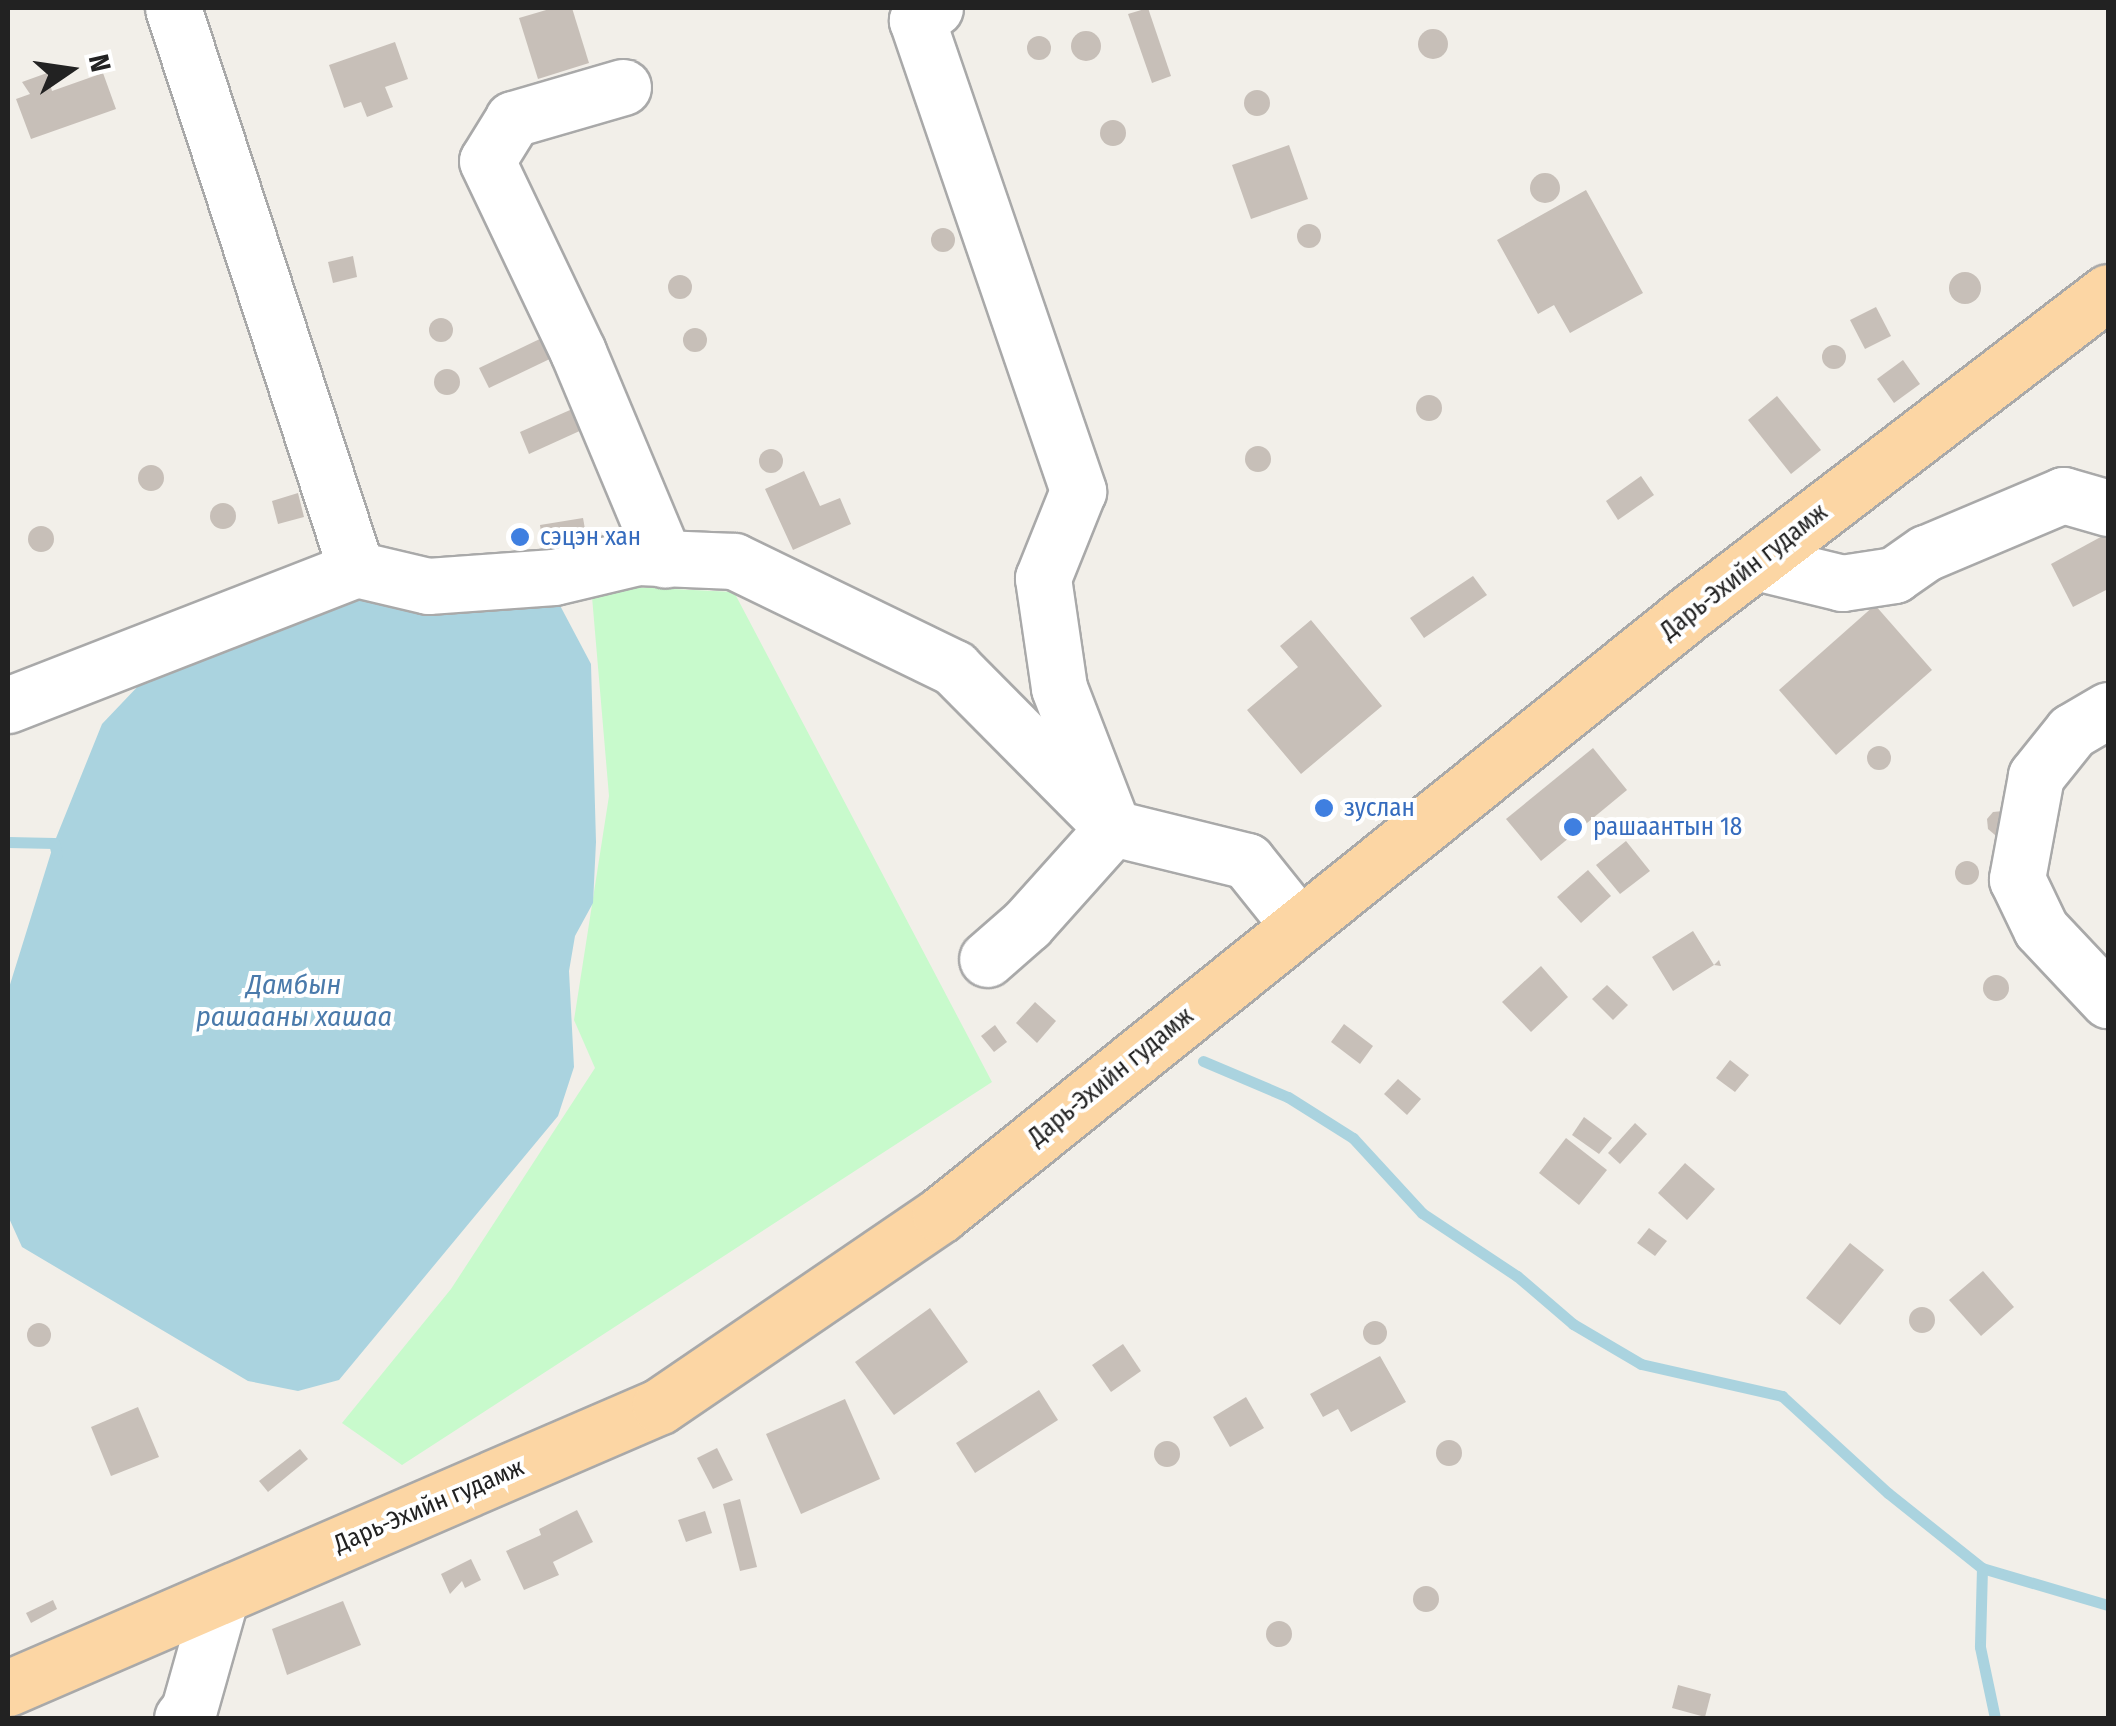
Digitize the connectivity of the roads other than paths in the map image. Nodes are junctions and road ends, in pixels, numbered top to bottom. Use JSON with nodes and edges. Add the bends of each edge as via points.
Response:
{"nodes":[{"id":1,"x":172,"y":8,"type":"edge"},
{"id":2,"x":935,"y":8,"type":"edge"},
{"id":3,"x":623,"y":87,"type":"dead end"},
{"id":4,"x":2108,"y":292,"type":"edge"},
{"id":5,"x":2108,"y":508,"type":"edge"},
{"id":6,"x":666,"y":560,"type":"junction"},
{"id":7,"x":1756,"y":562,"type":"junction"},
{"id":8,"x":356,"y":569,"type":"junction"},
{"id":9,"x":8,"y":705,"type":"edge"},
{"id":10,"x":2108,"y":710,"type":"edge"},
{"id":11,"x":1113,"y":828,"type":"junction"},
{"id":12,"x":1299,"y":926,"type":"junction"},
{"id":13,"x":987,"y":959,"type":"dead end"},
{"id":14,"x":2108,"y":1000,"type":"edge"},
{"id":15,"x":221,"y":1596,"type":"junction"},
{"id":16,"x":8,"y":1688,"type":"edge"},
{"id":17,"x":182,"y":1718,"type":"edge"}],
"edges":[{"from":1,"to":8,"type":"street"},
{"from":2,"to":11,"type":"street","via":[[917,20],[1078,491],[1043,578],[1059,688]]},
{"from":3,"to":6,"type":"street","via":[[513,119],[487,161]]},
{"from":4,"to":7,"type":"main road","name":"Дарь-Эхийн гудамж"},
{"from":5,"to":7,"type":"street","via":[[2063,495],[1926,553],[1894,575],[1842,583]]},
{"from":6,"to":8,"type":"street","via":[[638,557],[554,577],[428,586]]},
{"from":6,"to":11,"type":"street","via":[[734,561],[954,668]]},
{"from":7,"to":12,"type":"main road","name":"Дарь-Эхийн гудамж"},
{"from":8,"to":9,"type":"street"},
{"from":10,"to":14,"type":"street","via":[[2072,731],[2036,776],[2017,880],[2041,929]]},
{"from":11,"to":12,"type":"street","via":[[1246,861]]},
{"from":11,"to":13,"type":"street"},
{"from":12,"to":15,"type":"main road","name":"Дарь-Эхийн гудамж","via":[[940,1215],[660,1406]]},
{"from":15,"to":16,"type":"main road","name":"Дарь-Эхийн гудамж"},
{"from":15,"to":17,"type":"street"}]}
